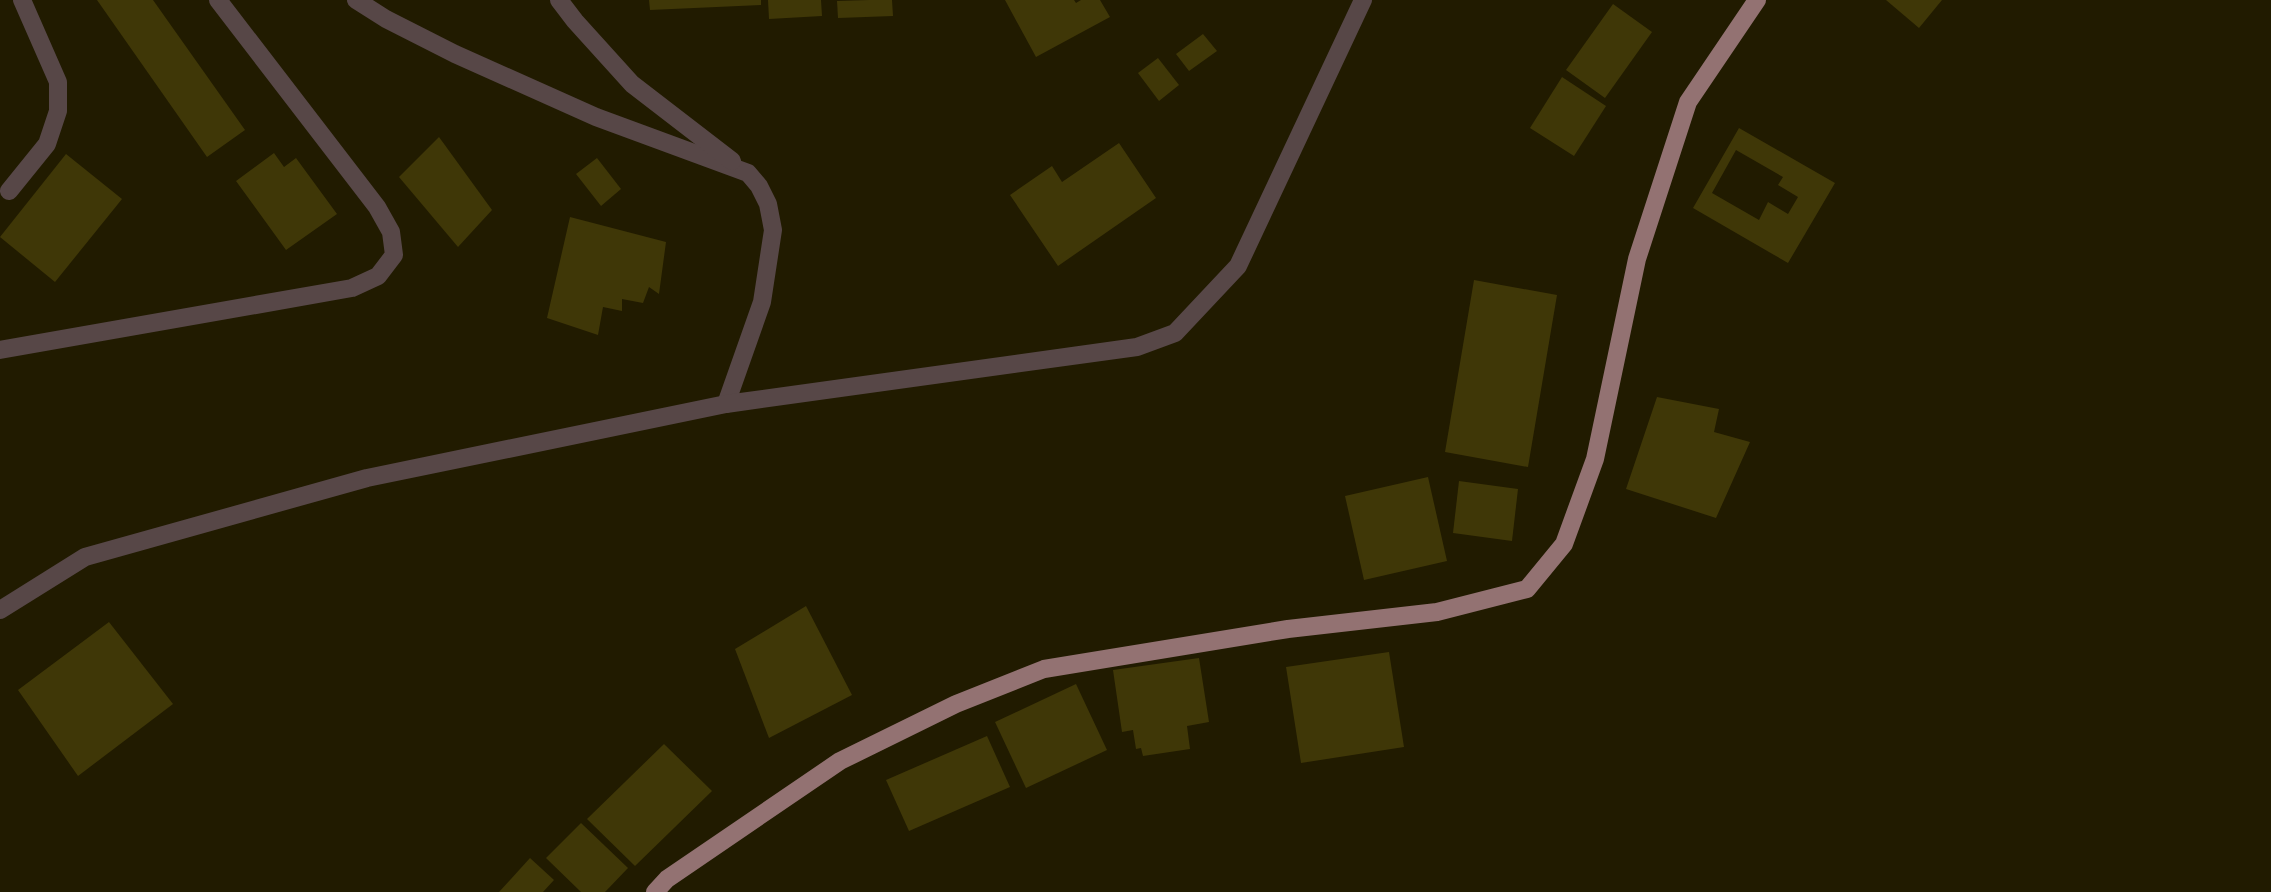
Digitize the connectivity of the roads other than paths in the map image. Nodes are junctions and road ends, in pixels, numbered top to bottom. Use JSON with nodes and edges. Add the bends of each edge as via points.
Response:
{"nodes":[{"id":1,"x":22,"y":0,"type":"edge"},
{"id":2,"x":218,"y":0,"type":"edge"},
{"id":3,"x":356,"y":0,"type":"edge"},
{"id":4,"x":559,"y":0,"type":"edge"},
{"id":5,"x":1363,"y":0,"type":"edge"},
{"id":6,"x":1758,"y":0,"type":"edge"},
{"id":7,"x":748,"y":173,"type":"junction"},
{"id":8,"x":9,"y":191,"type":"dead end"},
{"id":9,"x":0,"y":350,"type":"edge"},
{"id":10,"x":726,"y":404,"type":"junction"},
{"id":11,"x":0,"y":610,"type":"edge"},
{"id":12,"x":655,"y":892,"type":"edge"}],
"edges":[{"from":1,"to":8,"type":"street","via":[[58,82],[58,111],[47,144]]},
{"from":2,"to":9,"type":"street","via":[[377,207],[391,232],[394,255],[378,276],[352,288]]},
{"from":3,"to":7,"type":"street","via":[[455,54],[596,117]]},
{"from":4,"to":7,"type":"street","via":[[632,84]]},
{"from":5,"to":10,"type":"street","via":[[1238,266],[1175,333],[1137,347]]},
{"from":6,"to":12,"type":"main road","via":[[1688,102],[1637,259],[1595,459],[1564,544],[1527,589],[1437,612],[1288,629],[1044,669],[956,704],[840,761],[667,879]]},
{"from":7,"to":10,"type":"street","via":[[768,204],[773,230],[762,302]]},
{"from":10,"to":11,"type":"street","via":[[367,478],[85,557]]}]}
